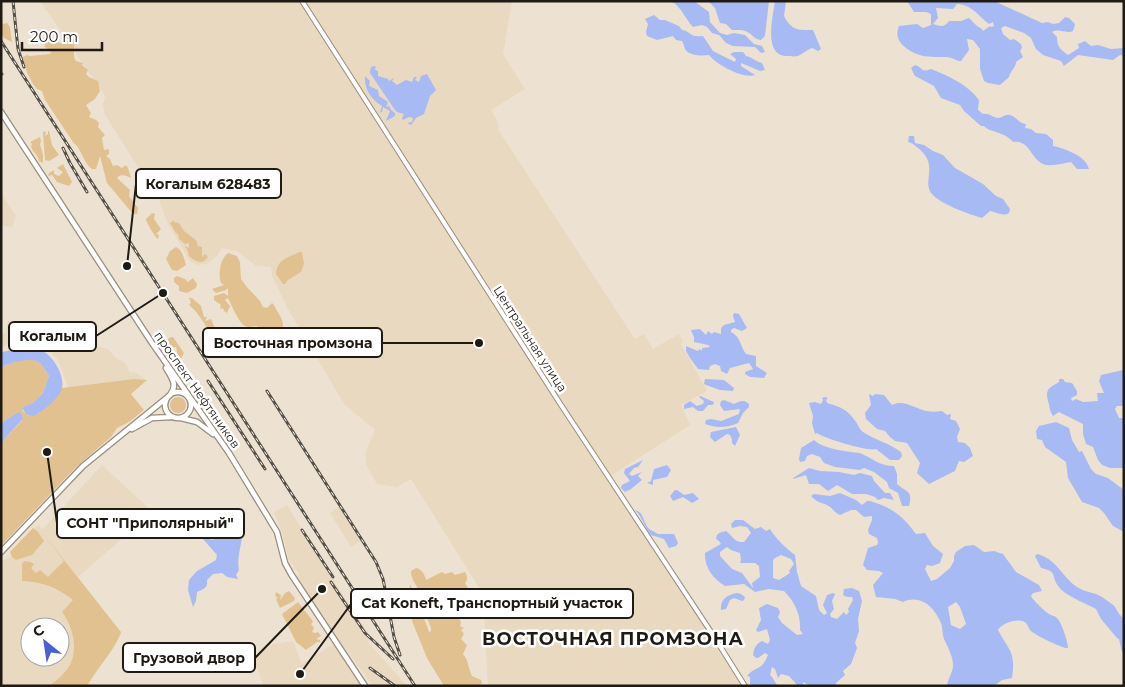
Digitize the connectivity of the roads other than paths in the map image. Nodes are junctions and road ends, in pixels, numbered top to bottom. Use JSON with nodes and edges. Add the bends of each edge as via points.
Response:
{"nodes":[{"id":1,"x":302,"y":1,"type":"edge"},
{"id":2,"x":1,"y":112,"type":"edge"},
{"id":3,"x":152,"y":343,"type":"junction"},
{"id":4,"x":183,"y":388,"type":"junction"},
{"id":5,"x":170,"y":396,"type":"junction"},
{"id":6,"x":188,"y":398,"type":"junction"},
{"id":7,"x":196,"y":406,"type":"junction"},
{"id":8,"x":172,"y":417,"type":"junction"},
{"id":9,"x":179,"y":418,"type":"junction"},
{"id":10,"x":229,"y":453,"type":"junction"},
{"id":11,"x":1,"y":552,"type":"edge"},
{"id":12,"x":1,"y":556,"type":"edge"},
{"id":13,"x":366,"y":686,"type":"edge"},
{"id":14,"x":744,"y":686,"type":"edge"}],
"edges":[{"from":1,"to":14,"type":"street","name":"Центральная улица"},
{"from":2,"to":3,"type":"main road","name":"проспект Нефтяников"},
{"from":3,"to":4,"type":"main road","name":"проспект Нефтяников"},
{"from":3,"to":5,"type":"main road","via":[[174,382]]},
{"from":4,"to":6,"type":"main road"},
{"from":4,"to":7,"type":"main road","name":"проспект Нефтяников"},
{"from":5,"to":6,"type":"main road","via":[[180,393]]},
{"from":5,"to":8,"type":"main road","via":[[165,407]]},
{"from":5,"to":11,"type":"main road","via":[[83,466]]},
{"from":6,"to":7,"type":"main road"},
{"from":6,"to":9,"type":"main road","via":[[190,410]]},
{"from":7,"to":10,"type":"main road","name":"проспект Нефтяников"},
{"from":8,"to":9,"type":"main road"},
{"from":8,"to":12,"type":"main road","via":[[148,419],[107,449]]},
{"from":9,"to":10,"type":"main road","via":[[204,426]]},
{"from":10,"to":13,"type":"main road","name":"проспект Нефтяников","via":[[277,532],[290,574]]}]}
